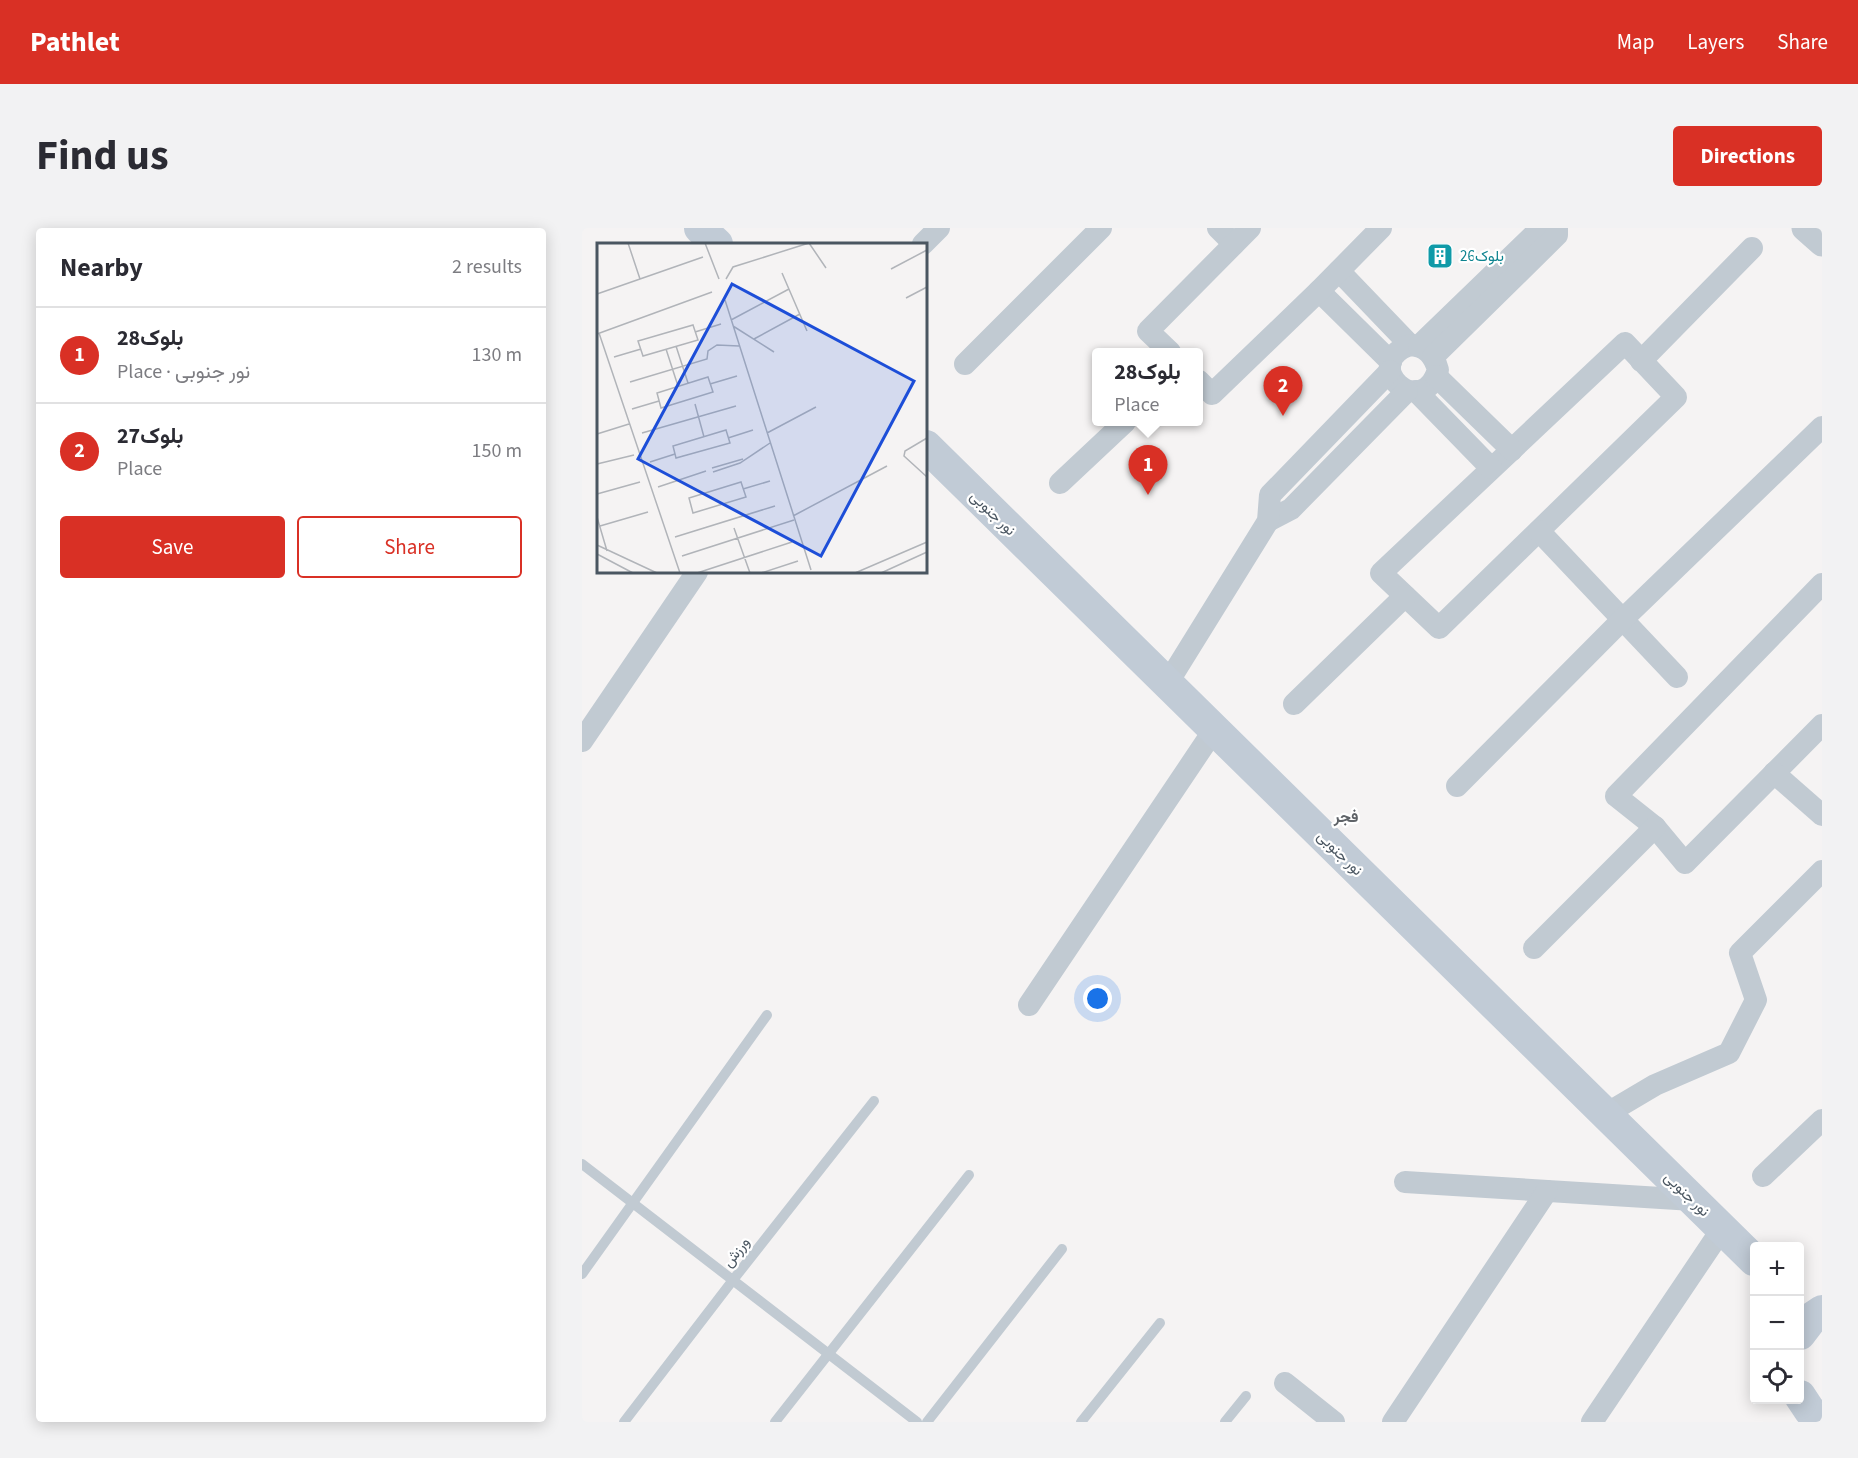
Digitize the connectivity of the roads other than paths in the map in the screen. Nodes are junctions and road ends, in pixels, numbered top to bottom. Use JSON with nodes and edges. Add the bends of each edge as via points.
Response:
{"nodes":[{"id":1,"x":700,"y":228,"type":"edge"},
{"id":2,"x":939,"y":228,"type":"edge"},
{"id":3,"x":1101,"y":228,"type":"edge"},
{"id":4,"x":1218,"y":228,"type":"edge"},
{"id":5,"x":1250,"y":228,"type":"edge"},
{"id":6,"x":1381,"y":228,"type":"edge"},
{"id":7,"x":1541,"y":228,"type":"edge"},
{"id":8,"x":1557,"y":228,"type":"edge"},
{"id":9,"x":1805,"y":228,"type":"edge"},
{"id":10,"x":716,"y":243,"type":"edge"},
{"id":11,"x":924,"y":243,"type":"edge"},
{"id":12,"x":1822,"y":243,"type":"edge"},
{"id":13,"x":1234,"y":244,"type":"junction"},
{"id":14,"x":1752,"y":248,"type":"dead end"},
{"id":15,"x":1339,"y":271,"type":"junction"},
{"id":16,"x":1319,"y":291,"type":"junction"},
{"id":17,"x":1166,"y":348,"type":"edge"},
{"id":18,"x":1425,"y":356,"type":"junction"},
{"id":19,"x":1641,"y":360,"type":"junction"},
{"id":20,"x":965,"y":364,"type":"dead end"},
{"id":21,"x":1391,"y":367,"type":"junction"},
{"id":22,"x":1203,"y":385,"type":"edge"},
{"id":23,"x":1412,"y":391,"type":"junction"},
{"id":24,"x":1121,"y":426,"type":"edge"},
{"id":25,"x":1822,"y":427,"type":"edge"},
{"id":26,"x":927,"y":447,"type":"edge"},
{"id":27,"x":1512,"y":450,"type":"junction"},
{"id":28,"x":1491,"y":468,"type":"junction"},
{"id":29,"x":1060,"y":483,"type":"dead end"},
{"id":30,"x":1268,"y":521,"type":"junction"},
{"id":31,"x":1539,"y":531,"type":"junction"},
{"id":32,"x":696,"y":573,"type":"edge"},
{"id":33,"x":1822,"y":584,"type":"edge"},
{"id":34,"x":1405,"y":596,"type":"junction"},
{"id":35,"x":1622,"y":620,"type":"junction"},
{"id":36,"x":1677,"y":677,"type":"dead end"},
{"id":37,"x":1167,"y":684,"type":"junction"},
{"id":38,"x":1294,"y":704,"type":"dead end"},
{"id":39,"x":1821,"y":728,"type":"edge"},
{"id":40,"x":1214,"y":730,"type":"junction"},
{"id":41,"x":582,"y":741,"type":"edge"},
{"id":42,"x":1774,"y":773,"type":"junction"},
{"id":43,"x":1457,"y":786,"type":"dead end"},
{"id":44,"x":1822,"y":815,"type":"edge"},
{"id":45,"x":1655,"y":827,"type":"junction"},
{"id":46,"x":1822,"y":871,"type":"edge"},
{"id":47,"x":1534,"y":948,"type":"dead end"},
{"id":48,"x":1029,"y":1005,"type":"dead end"},
{"id":49,"x":766,"y":1015,"type":"dead end"},
{"id":50,"x":874,"y":1101,"type":"dead end"},
{"id":51,"x":1606,"y":1114,"type":"junction"},
{"id":52,"x":1822,"y":1120,"type":"edge"},
{"id":53,"x":582,"y":1164,"type":"edge"},
{"id":54,"x":969,"y":1174,"type":"dead end"},
{"id":55,"x":1763,"y":1176,"type":"dead end"},
{"id":56,"x":1405,"y":1182,"type":"dead end"},
{"id":57,"x":1547,"y":1191,"type":"junction"},
{"id":58,"x":1693,"y":1200,"type":"junction"},
{"id":59,"x":632,"y":1203,"type":"junction"},
{"id":60,"x":1722,"y":1229,"type":"junction"},
{"id":61,"x":1062,"y":1249,"type":"dead end"},
{"id":62,"x":1750,"y":1255,"type":"edge"},
{"id":63,"x":582,"y":1274,"type":"edge"},
{"id":64,"x":733,"y":1280,"type":"junction"},
{"id":65,"x":1160,"y":1323,"type":"dead end"},
{"id":66,"x":828,"y":1353,"type":"junction"},
{"id":67,"x":1285,"y":1383,"type":"dead end"},
{"id":68,"x":1246,"y":1396,"type":"dead end"},
{"id":69,"x":1804,"y":1402,"type":"edge"},
{"id":70,"x":1822,"y":1419,"type":"edge"},
{"id":71,"x":624,"y":1422,"type":"edge"},
{"id":72,"x":775,"y":1422,"type":"edge"},
{"id":73,"x":917,"y":1422,"type":"edge"},
{"id":74,"x":927,"y":1422,"type":"edge"},
{"id":75,"x":1081,"y":1422,"type":"edge"},
{"id":76,"x":1225,"y":1422,"type":"edge"},
{"id":77,"x":1334,"y":1422,"type":"edge"},
{"id":78,"x":1393,"y":1422,"type":"edge"},
{"id":79,"x":1592,"y":1422,"type":"edge"}],
"edges":[{"from":1,"to":10,"type":"main road"},
{"from":2,"to":11,"type":"street"},
{"from":3,"to":20,"type":"street"},
{"from":4,"to":13,"type":"street"},
{"from":5,"to":13,"type":"street"},
{"from":6,"to":15,"type":"street"},
{"from":7,"to":18,"type":"street"},
{"from":8,"to":18,"type":"street","via":[[1557,234]]},
{"from":9,"to":12,"type":"street"},
{"from":13,"to":17,"type":"street","via":[[1148,331]]},
{"from":14,"to":19,"type":"street"},
{"from":15,"to":16,"type":"street"},
{"from":15,"to":18,"type":"street"},
{"from":16,"to":21,"type":"street"},
{"from":16,"to":22,"type":"street","via":[[1212,394]]},
{"from":18,"to":21,"type":"street","via":[[1402,348],[1395,354]]},
{"from":18,"to":23,"type":"street","via":[[1425,388]]},
{"from":18,"to":27,"type":"street"},
{"from":19,"to":27,"type":"street","via":[[1625,343]]},
{"from":19,"to":31,"type":"street","via":[[1676,397]]},
{"from":21,"to":23,"type":"street","via":[[1399,387]]},
{"from":21,"to":30,"type":"street","via":[[1270,495]]},
{"from":23,"to":28,"type":"street"},
{"from":23,"to":30,"type":"street","via":[[1291,510]]},
{"from":24,"to":29,"type":"street"},
{"from":25,"to":35,"type":"street"},
{"from":26,"to":37,"type":"main road","name":"نور جنوبی"},
{"from":27,"to":28,"type":"street"},
{"from":28,"to":34,"type":"street","via":[[1381,573]]},
{"from":30,"to":37,"type":"street"},
{"from":31,"to":34,"type":"street","via":[[1439,628]]},
{"from":31,"to":35,"type":"street"},
{"from":32,"to":41,"type":"street"},
{"from":33,"to":45,"type":"street","via":[[1616,796]]},
{"from":34,"to":38,"type":"street"},
{"from":35,"to":36,"type":"street"},
{"from":35,"to":43,"type":"street"},
{"from":37,"to":40,"type":"main road","name":"نور جنوبی"},
{"from":39,"to":42,"type":"street"},
{"from":40,"to":48,"type":"street"},
{"from":40,"to":51,"type":"main road","name":"نور جنوبی"},
{"from":42,"to":44,"type":"street"},
{"from":42,"to":45,"type":"street","via":[[1685,863]]},
{"from":45,"to":47,"type":"street"},
{"from":46,"to":51,"type":"street","via":[[1740,953],[1756,1000],[1729,1053],[1655,1085]]},
{"from":49,"to":59,"type":"lane"},
{"from":50,"to":64,"type":"lane","name":"ورزش"},
{"from":51,"to":58,"type":"main road","name":"نور جنوبی"},
{"from":52,"to":55,"type":"street"},
{"from":53,"to":59,"type":"lane"},
{"from":54,"to":66,"type":"lane"},
{"from":56,"to":57,"type":"street"},
{"from":57,"to":58,"type":"street"},
{"from":57,"to":78,"type":"street"},
{"from":58,"to":60,"type":"main road","name":"نور جنوبی"},
{"from":59,"to":63,"type":"lane"},
{"from":59,"to":64,"type":"lane"},
{"from":60,"to":62,"type":"main road","name":"نور جنوبی"},
{"from":60,"to":79,"type":"street"},
{"from":61,"to":74,"type":"lane"},
{"from":64,"to":66,"type":"lane"},
{"from":64,"to":71,"type":"lane","name":"ورزش"},
{"from":65,"to":75,"type":"lane"},
{"from":66,"to":72,"type":"lane"},
{"from":66,"to":73,"type":"lane"},
{"from":67,"to":77,"type":"street"},
{"from":68,"to":76,"type":"lane"},
{"from":69,"to":70,"type":"main road"}]}
